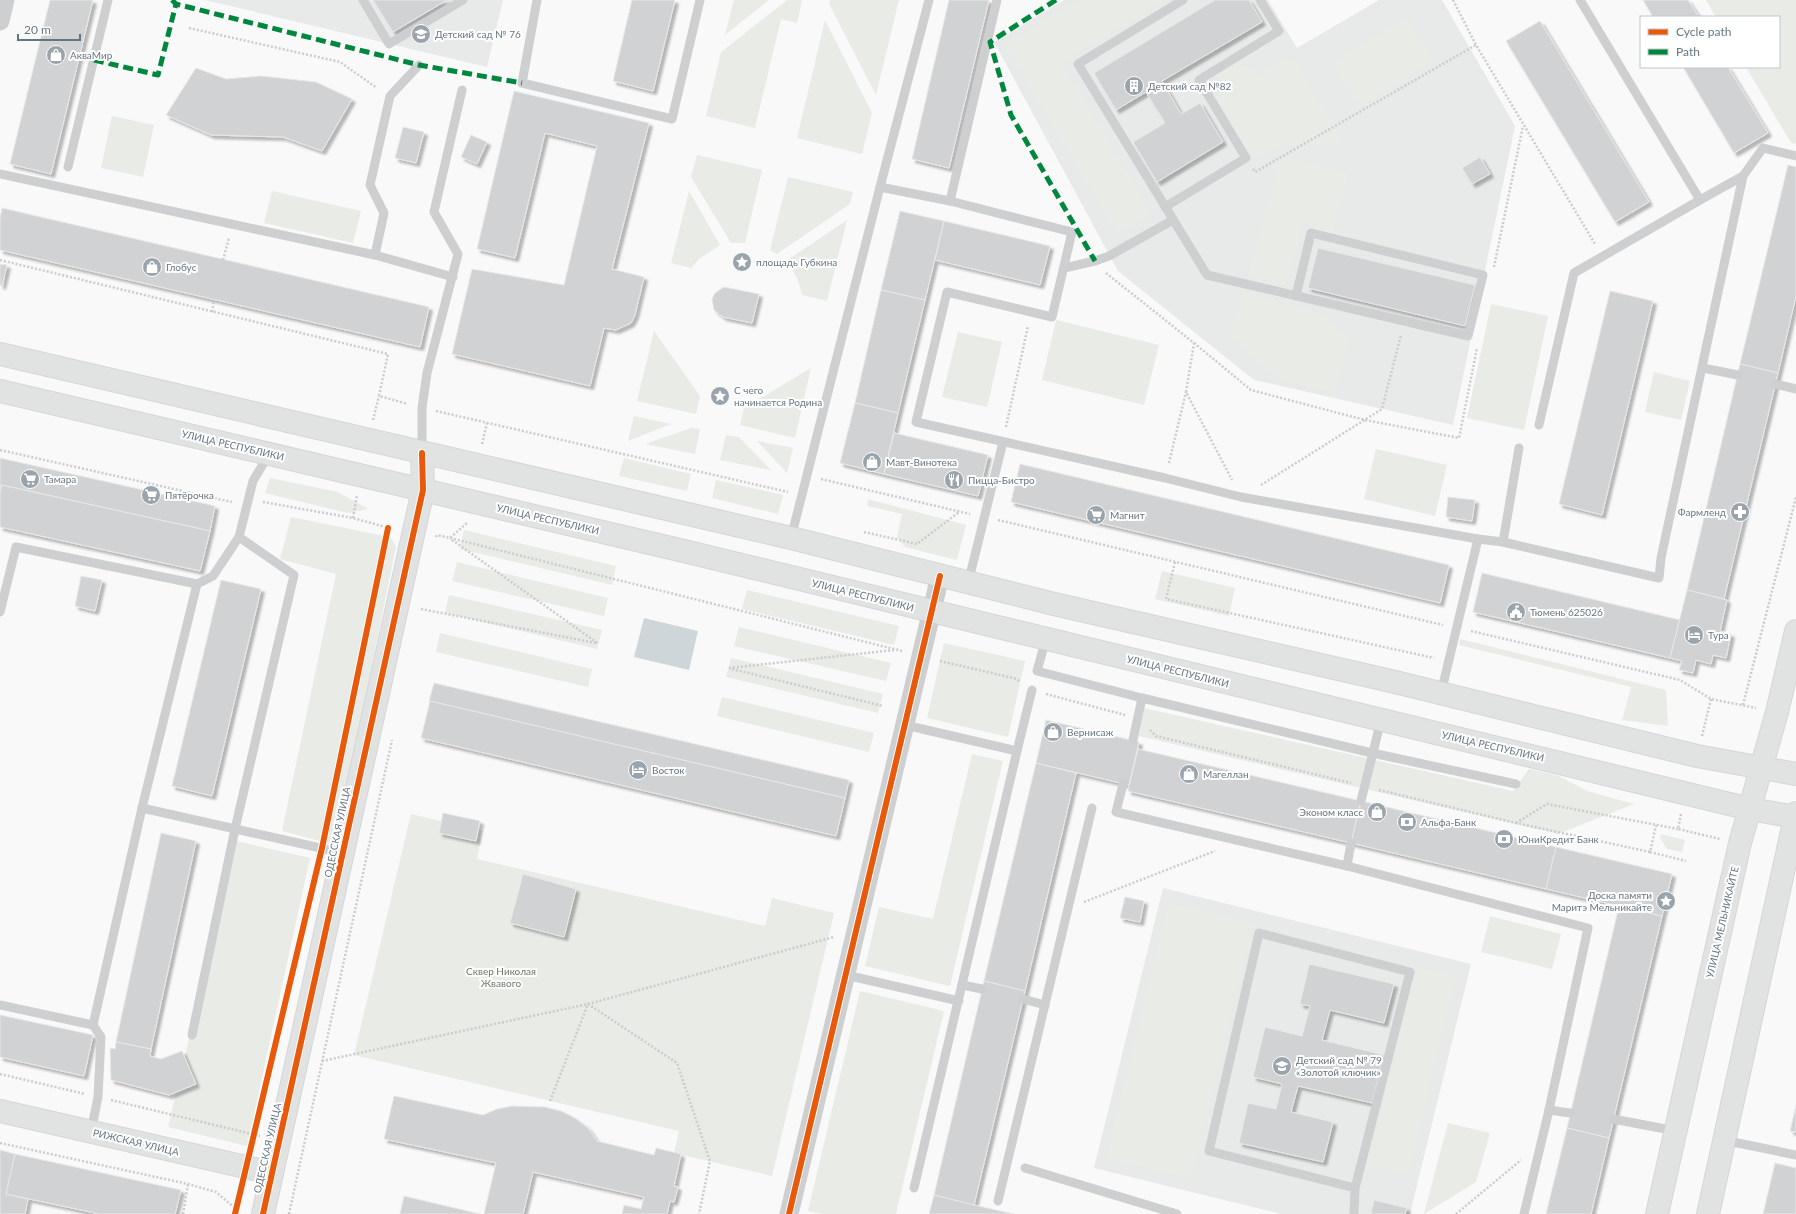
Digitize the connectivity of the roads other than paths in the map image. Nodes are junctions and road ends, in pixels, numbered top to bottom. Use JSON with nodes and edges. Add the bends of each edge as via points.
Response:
{"nodes":[{"id":1,"x":5,"y":0,"type":"edge"},
{"id":2,"x":108,"y":0,"type":"edge"},
{"id":3,"x":363,"y":0,"type":"edge"},
{"id":4,"x":463,"y":0,"type":"edge"},
{"id":5,"x":537,"y":0,"type":"edge"},
{"id":6,"x":700,"y":0,"type":"edge"},
{"id":7,"x":929,"y":0,"type":"edge"},
{"id":8,"x":997,"y":0,"type":"edge"},
{"id":9,"x":1183,"y":0,"type":"edge"},
{"id":10,"x":1260,"y":0,"type":"edge"},
{"id":11,"x":1580,"y":0,"type":"edge"},
{"id":12,"x":0,"y":21,"type":"edge"},
{"id":13,"x":419,"y":65,"type":"dead end"},
{"id":14,"x":462,"y":90,"type":"dead end"},
{"id":15,"x":1796,"y":156,"type":"edge"},
{"id":16,"x":68,"y":167,"type":"dead end"},
{"id":17,"x":0,"y":174,"type":"edge"},
{"id":18,"x":1743,"y":176,"type":"junction"},
{"id":19,"x":880,"y":187,"type":"junction"},
{"id":20,"x":1700,"y":200,"type":"junction"},
{"id":21,"x":950,"y":201,"type":"junction"},
{"id":22,"x":1165,"y":207,"type":"junction"},
{"id":23,"x":1173,"y":220,"type":"junction"},
{"id":24,"x":375,"y":255,"type":"junction"},
{"id":25,"x":1064,"y":268,"type":"junction"},
{"id":26,"x":453,"y":277,"type":"junction"},
{"id":27,"x":1296,"y":296,"type":"junction"},
{"id":28,"x":0,"y":354,"type":"edge"},
{"id":29,"x":1703,"y":368,"type":"junction"},
{"id":30,"x":1738,"y":375,"type":"dead end"},
{"id":31,"x":1775,"y":384,"type":"dead end"},
{"id":32,"x":1796,"y":389,"type":"edge"},
{"id":33,"x":0,"y":391,"type":"edge"},
{"id":34,"x":1539,"y":425,"type":"dead end"},
{"id":35,"x":1003,"y":442,"type":"junction"},
{"id":36,"x":1519,"y":448,"type":"dead end"},
{"id":37,"x":270,"y":453,"type":"junction"},
{"id":38,"x":422,"y":453,"type":"junction"},
{"id":39,"x":423,"y":490,"type":"junction"},
{"id":40,"x":239,"y":537,"type":"junction"},
{"id":41,"x":791,"y":538,"type":"junction"},
{"id":42,"x":1478,"y":539,"type":"junction"},
{"id":43,"x":1503,"y":542,"type":"junction"},
{"id":44,"x":940,"y":576,"type":"junction"},
{"id":45,"x":968,"y":583,"type":"junction"},
{"id":46,"x":197,"y":584,"type":"junction"},
{"id":47,"x":932,"y":611,"type":"junction"},
{"id":48,"x":0,"y":612,"type":"edge"},
{"id":49,"x":1796,"y":631,"type":"edge"},
{"id":50,"x":1046,"y":639,"type":"junction"},
{"id":51,"x":1032,"y":690,"type":"road end"},
{"id":52,"x":1442,"y":693,"type":"junction"},
{"id":53,"x":1142,"y":698,"type":"junction"},
{"id":54,"x":1381,"y":720,"type":"junction"},
{"id":55,"x":905,"y":725,"type":"junction"},
{"id":56,"x":1133,"y":740,"type":"dead end"},
{"id":57,"x":1018,"y":752,"type":"junction"},
{"id":58,"x":1372,"y":753,"type":"junction"},
{"id":59,"x":1762,"y":768,"type":"junction"},
{"id":60,"x":1796,"y":774,"type":"edge"},
{"id":61,"x":1123,"y":784,"type":"dead end"},
{"id":62,"x":1516,"y":784,"type":"dead end"},
{"id":63,"x":1361,"y":801,"type":"dead end"},
{"id":64,"x":142,"y":808,"type":"junction"},
{"id":65,"x":1092,"y":808,"type":"dead end"},
{"id":66,"x":1750,"y":809,"type":"junction"},
{"id":67,"x":1796,"y":813,"type":"edge"},
{"id":68,"x":1796,"y":817,"type":"edge"},
{"id":69,"x":235,"y":829,"type":"junction"},
{"id":70,"x":1351,"y":843,"type":"dead end"},
{"id":71,"x":343,"y":853,"type":"junction"},
{"id":72,"x":1347,"y":866,"type":"junction"},
{"id":73,"x":846,"y":975,"type":"junction"},
{"id":74,"x":962,"y":985,"type":"junction"},
{"id":75,"x":982,"y":990,"type":"dead end"},
{"id":76,"x":1023,"y":999,"type":"dead end"},
{"id":77,"x":959,"y":1001,"type":"junction"},
{"id":78,"x":0,"y":1005,"type":"edge"},
{"id":79,"x":1045,"y":1005,"type":"junction"},
{"id":80,"x":93,"y":1025,"type":"junction"},
{"id":81,"x":192,"y":1035,"type":"dead end"},
{"id":82,"x":1549,"y":1110,"type":"junction"},
{"id":83,"x":0,"y":1112,"type":"edge"},
{"id":84,"x":1570,"y":1113,"type":"dead end"},
{"id":85,"x":1614,"y":1119,"type":"dead end"},
{"id":86,"x":1676,"y":1131,"type":"junction"},
{"id":87,"x":92,"y":1132,"type":"junction"},
{"id":88,"x":1723,"y":1140,"type":"junction"},
{"id":89,"x":1796,"y":1155,"type":"edge"},
{"id":90,"x":1025,"y":1168,"type":"dead end"},
{"id":91,"x":272,"y":1173,"type":"junction"},
{"id":92,"x":914,"y":1188,"type":"dead end"},
{"id":93,"x":1354,"y":1188,"type":"junction"},
{"id":94,"x":998,"y":1201,"type":"dead end"},
{"id":95,"x":263,"y":1214,"type":"edge"},
{"id":96,"x":789,"y":1214,"type":"edge"},
{"id":97,"x":1177,"y":1214,"type":"edge"},
{"id":98,"x":1354,"y":1214,"type":"edge"},
{"id":99,"x":1524,"y":1214,"type":"edge"},
{"id":100,"x":1657,"y":1214,"type":"edge"},
{"id":101,"x":1708,"y":1214,"type":"edge"}],
"edges":[{"from":1,"to":12,"type":"street"},
{"from":2,"to":16,"type":"lane"},
{"from":3,"to":4,"type":"lane","via":[[389,44]]},
{"from":5,"to":6,"type":"lane","via":[[522,83],[672,119]]},
{"from":7,"to":19,"type":"lane"},
{"from":8,"to":21,"type":"lane"},
{"from":9,"to":22,"type":"lane","via":[[1078,64]]},
{"from":10,"to":22,"type":"lane","via":[[1279,31],[1199,80],[1246,158]]},
{"from":11,"to":20,"type":"lane"},
{"from":13,"to":24,"type":"lane","via":[[390,96],[370,185],[384,213]]},
{"from":14,"to":26,"type":"lane","via":[[434,212],[458,254]]},
{"from":15,"to":18,"type":"lane","via":[[1762,148]]},
{"from":17,"to":24,"type":"lane"},
{"from":18,"to":20,"type":"lane"},
{"from":18,"to":29,"type":"lane"},
{"from":19,"to":21,"type":"lane"},
{"from":19,"to":41,"type":"lane"},
{"from":20,"to":34,"type":"lane","via":[[1574,273]]},
{"from":21,"to":25,"type":"lane","via":[[1072,232]]},
{"from":22,"to":23,"type":"lane"},
{"from":23,"to":25,"type":"lane","via":[[1110,256]]},
{"from":23,"to":27,"type":"lane","via":[[1207,275]]},
{"from":24,"to":26,"type":"lane"},
{"from":25,"to":35,"type":"lane","via":[[1052,317],[947,292],[916,422]]},
{"from":26,"to":38,"type":"lane","via":[[427,373],[422,408]]},
{"from":27,"to":27,"type":"lane","via":[[1468,336],[1483,275],[1311,233]]},
{"from":28,"to":38,"type":"main road"},
{"from":29,"to":30,"type":"lane"},
{"from":29,"to":43,"type":"lane","via":[[1659,578]]},
{"from":31,"to":32,"type":"lane"},
{"from":33,"to":37,"type":"main road","name":"УЛИЦА РЕСПУБЛИКИ"},
{"from":35,"to":42,"type":"lane","via":[[1241,497]]},
{"from":35,"to":45,"type":"lane"},
{"from":36,"to":43,"type":"lane"},
{"from":37,"to":39,"type":"main road","name":"УЛИЦА РЕСПУБЛИКИ"},
{"from":37,"to":40,"type":"lane","via":[[253,481]]},
{"from":38,"to":39,"type":"main road","name":"ОДЕССКАЯ УЛИЦА"},
{"from":38,"to":41,"type":"main road"},
{"from":39,"to":47,"type":"main road","name":"УЛИЦА РЕСПУБЛИКИ"},
{"from":39,"to":71,"type":"main road","name":"ОДЕССКАЯ УЛИЦА"},
{"from":40,"to":46,"type":"lane","via":[[213,576]]},
{"from":40,"to":69,"type":"lane","via":[[294,575]]},
{"from":41,"to":44,"type":"main road"},
{"from":42,"to":43,"type":"lane"},
{"from":42,"to":52,"type":"lane"},
{"from":44,"to":45,"type":"main road"},
{"from":44,"to":47,"type":"street"},
{"from":45,"to":52,"type":"main road"},
{"from":46,"to":48,"type":"lane","via":[[16,547]]},
{"from":46,"to":64,"type":"lane"},
{"from":47,"to":50,"type":"main road","name":"УЛИЦА РЕСПУБЛИКИ"},
{"from":47,"to":55,"type":"street"},
{"from":49,"to":59,"type":"main road","name":"УЛИЦА МЕЛЬНИКАЙТЕ"},
{"from":50,"to":53,"type":"lane","via":[[1037,671]]},
{"from":50,"to":54,"type":"main road","name":"УЛИЦА РЕСПУБЛИКИ"},
{"from":51,"to":57,"type":"lane"},
{"from":52,"to":59,"type":"main road","via":[[1697,756]]},
{"from":53,"to":56,"type":"lane"},
{"from":53,"to":58,"type":"lane"},
{"from":54,"to":58,"type":"lane"},
{"from":54,"to":66,"type":"main road","name":"УЛИЦА РЕСПУБЛИКИ"},
{"from":55,"to":57,"type":"lane"},
{"from":55,"to":73,"type":"street"},
{"from":57,"to":74,"type":"lane"},
{"from":58,"to":62,"type":"lane"},
{"from":58,"to":63,"type":"lane"},
{"from":59,"to":60,"type":"main road"},
{"from":59,"to":66,"type":"main road","name":"УЛИЦА МЕЛЬНИКАЙТЕ"},
{"from":61,"to":72,"type":"lane","via":[[1116,812]]},
{"from":64,"to":69,"type":"lane"},
{"from":64,"to":80,"type":"lane"},
{"from":65,"to":79,"type":"lane"},
{"from":66,"to":68,"type":"main road","name":"УЛИЦА РЕСПУБЛИКИ"},
{"from":66,"to":86,"type":"main road","name":"УЛИЦА МЕЛЬНИКАЙТЕ","via":[[1740,843]]},
{"from":67,"to":68,"type":"main road"},
{"from":68,"to":88,"type":"main road"},
{"from":69,"to":71,"type":"lane"},
{"from":69,"to":81,"type":"lane"},
{"from":70,"to":72,"type":"lane"},
{"from":71,"to":91,"type":"main road","name":"ОДЕССКАЯ УЛИЦА"},
{"from":72,"to":82,"type":"lane","via":[[1588,928]]},
{"from":73,"to":77,"type":"lane"},
{"from":73,"to":96,"type":"street"},
{"from":74,"to":75,"type":"lane"},
{"from":74,"to":77,"type":"lane"},
{"from":76,"to":79,"type":"lane"},
{"from":77,"to":92,"type":"lane"},
{"from":78,"to":80,"type":"lane"},
{"from":79,"to":94,"type":"lane"},
{"from":80,"to":87,"type":"lane","via":[[101,1037],[98,1097]]},
{"from":82,"to":84,"type":"lane"},
{"from":82,"to":99,"type":"lane"},
{"from":83,"to":87,"type":"main road","name":"РИЖСКАЯ УЛИЦА"},
{"from":85,"to":86,"type":"lane"},
{"from":86,"to":100,"type":"main road","name":"УЛИЦА МЕЛЬНИКАЙТЕ"},
{"from":87,"to":91,"type":"main road","name":"РИЖСКАЯ УЛИЦА"},
{"from":88,"to":89,"type":"lane"},
{"from":88,"to":101,"type":"main road"},
{"from":90,"to":97,"type":"lane"},
{"from":91,"to":95,"type":"main road","name":"ОДЕССКАЯ УЛИЦА"},
{"from":93,"to":93,"type":"lane","via":[[1410,972],[1259,933],[1209,1151]]},
{"from":93,"to":98,"type":"lane"}]}
